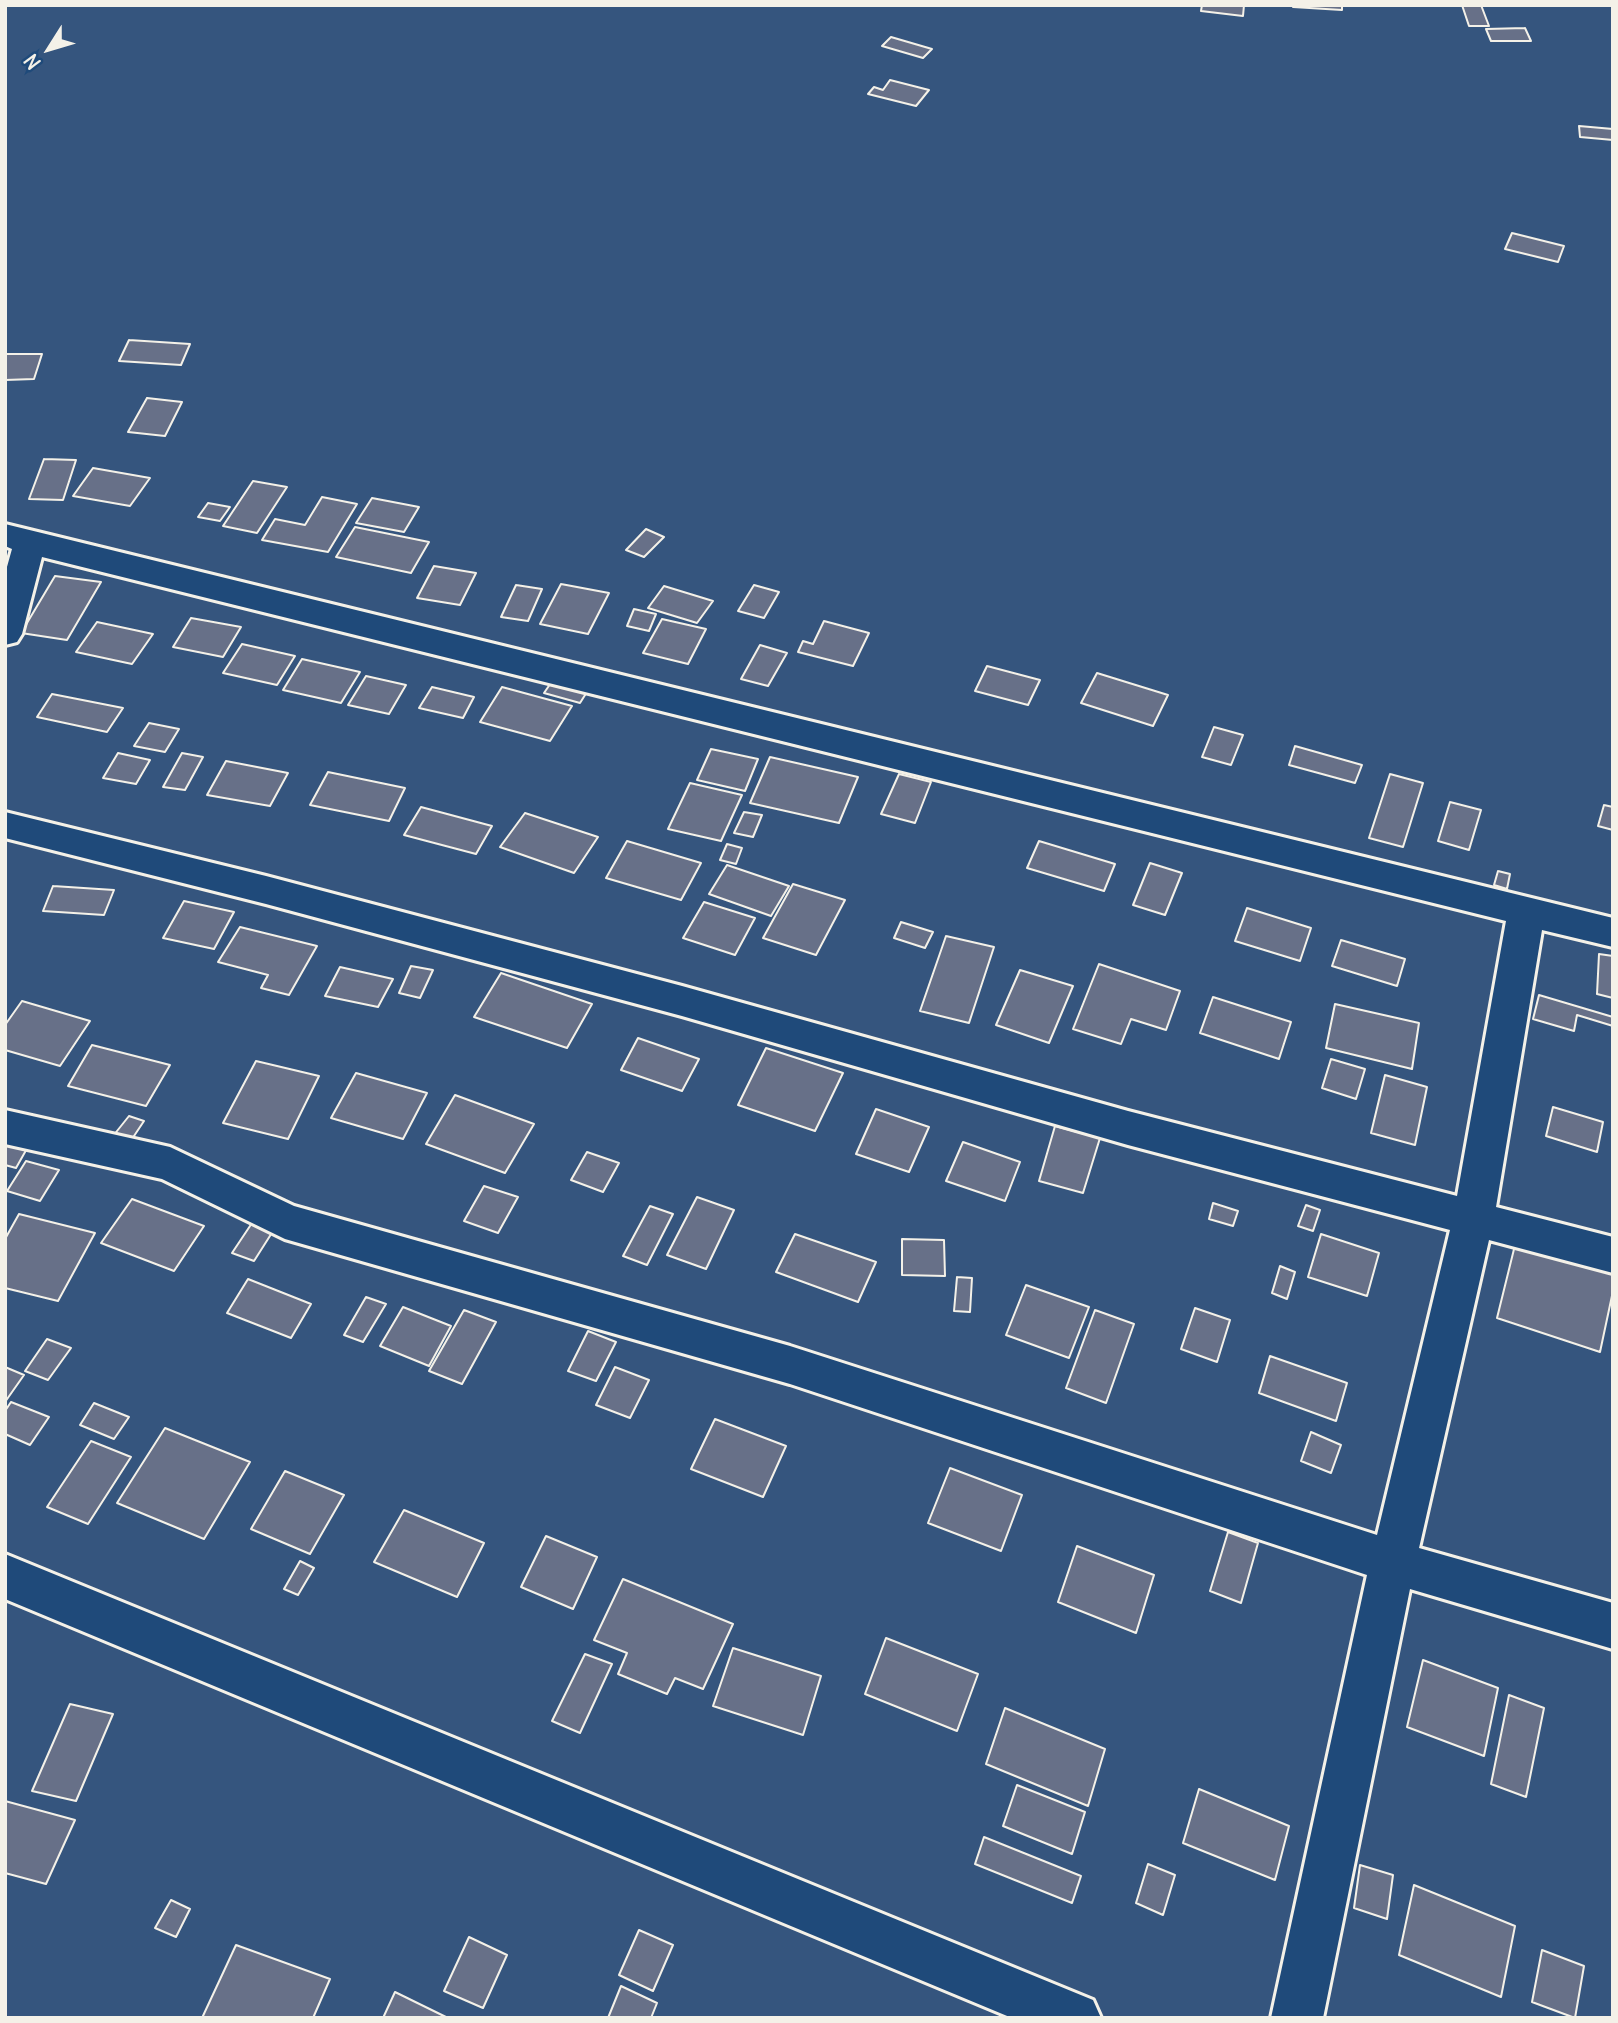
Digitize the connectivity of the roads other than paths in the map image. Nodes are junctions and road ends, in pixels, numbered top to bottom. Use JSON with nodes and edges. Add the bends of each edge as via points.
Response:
{"nodes":[{"id":1,"x":18,"y":539,"type":"edge"},
{"id":2,"x":5,"y":634,"type":"edge"},
{"id":3,"x":5,"y":825,"type":"edge"},
{"id":4,"x":1526,"y":911,"type":"junction"},
{"id":5,"x":1613,"y":933,"type":"edge"},
{"id":6,"x":5,"y":1127,"type":"edge"},
{"id":7,"x":1474,"y":1217,"type":"junction"},
{"id":8,"x":1613,"y":1255,"type":"edge"},
{"id":9,"x":1393,"y":1562,"type":"junction"},
{"id":10,"x":5,"y":1576,"type":"edge"},
{"id":11,"x":1613,"y":1626,"type":"edge"},
{"id":12,"x":1075,"y":2018,"type":"edge"},
{"id":13,"x":1297,"y":2018,"type":"edge"}],
"edges":[{"from":1,"to":2,"type":"street"},
{"from":1,"to":4,"type":"street"},
{"from":3,"to":7,"type":"street","via":[[266,890],[1128,1128]]},
{"from":4,"to":5,"type":"street"},
{"from":4,"to":7,"type":"street"},
{"from":6,"to":9,"type":"street","via":[[170,1164],[285,1221],[790,1365]]},
{"from":7,"to":8,"type":"street"},
{"from":7,"to":9,"type":"street"},
{"from":9,"to":11,"type":"street"},
{"from":9,"to":13,"type":"street"},
{"from":10,"to":12,"type":"street"}]}
